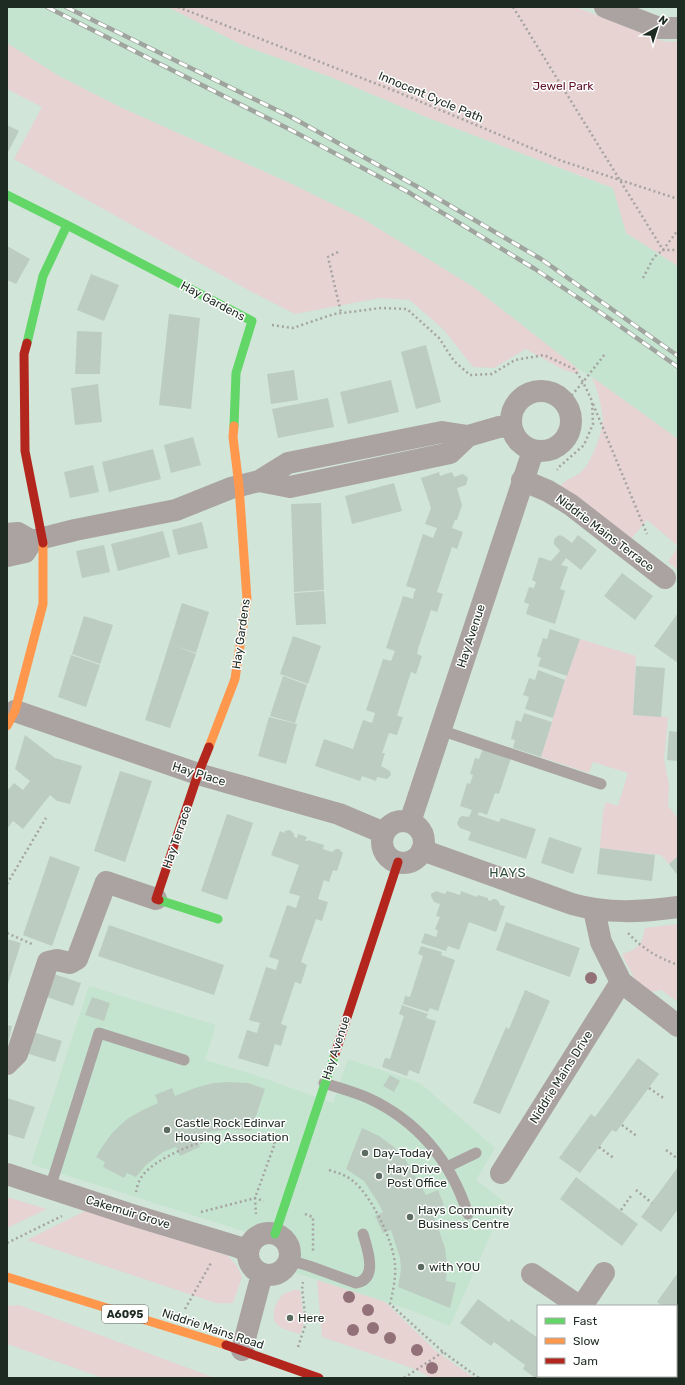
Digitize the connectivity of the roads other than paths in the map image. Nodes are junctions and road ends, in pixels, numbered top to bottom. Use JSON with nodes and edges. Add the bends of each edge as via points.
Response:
{"nodes":[{"id":1,"x":605,"y":7,"type":"edge"},
{"id":2,"x":678,"y":28,"type":"edge"},
{"id":3,"x":7,"y":195,"type":"edge"},
{"id":4,"x":67,"y":225,"type":"junction"},
{"id":5,"x":511,"y":426,"type":"junction"},
{"id":6,"x":533,"y":450,"type":"junction"},
{"id":7,"x":522,"y":480,"type":"junction"},
{"id":8,"x":249,"y":484,"type":"junction"},
{"id":9,"x":7,"y":534,"type":"edge"},
{"id":10,"x":37,"y":540,"type":"junction"},
{"id":11,"x":7,"y":556,"type":"edge"},
{"id":12,"x":665,"y":578,"type":"dead end"},
{"id":13,"x":11,"y":719,"type":"edge"},
{"id":14,"x":440,"y":730,"type":"junction"},
{"id":15,"x":198,"y":774,"type":"junction"},
{"id":16,"x":601,"y":784,"type":"dead end"},
{"id":17,"x":410,"y":822,"type":"junction"},
{"id":18,"x":384,"y":833,"type":"junction"},
{"id":19,"x":422,"y":850,"type":"junction"},
{"id":20,"x":398,"y":862,"type":"junction"},
{"id":21,"x":156,"y":899,"type":"junction"},
{"id":22,"x":678,"y":907,"type":"edge"},
{"id":23,"x":600,"y":910,"type":"junction"},
{"id":24,"x":218,"y":919,"type":"dead end"},
{"id":25,"x":621,"y":982,"type":"junction"},
{"id":26,"x":678,"y":1026,"type":"edge"},
{"id":27,"x":184,"y":1060,"type":"dead end"},
{"id":28,"x":7,"y":1064,"type":"edge"},
{"id":29,"x":324,"y":1084,"type":"junction"},
{"id":30,"x":476,"y":1153,"type":"dead end"},
{"id":31,"x":447,"y":1167,"type":"junction"},
{"id":32,"x":501,"y":1173,"type":"dead end"},
{"id":33,"x":7,"y":1174,"type":"edge"},
{"id":34,"x":50,"y":1188,"type":"junction"},
{"id":35,"x":468,"y":1214,"type":"dead end"},
{"id":36,"x":363,"y":1234,"type":"dead end"},
{"id":37,"x":260,"y":1241,"type":"junction"},
{"id":38,"x":289,"y":1260,"type":"junction"},
{"id":39,"x":604,"y":1273,"type":"dead end"},
{"id":40,"x":262,"y":1274,"type":"junction"},
{"id":41,"x":532,"y":1274,"type":"dead end"},
{"id":42,"x":7,"y":1277,"type":"edge"},
{"id":43,"x":578,"y":1305,"type":"edge"},
{"id":44,"x":581,"y":1305,"type":"edge"},
{"id":45,"x":242,"y":1350,"type":"junction"},
{"id":46,"x":320,"y":1378,"type":"edge"}],
"edges":[{"from":1,"to":2,"type":"street","via":[[659,28]]},
{"from":3,"to":4,"type":"street","name":"Hay Gardens"},
{"from":4,"to":8,"type":"street","name":"Hay Gardens","via":[[252,321],[236,372],[233,438]]},
{"from":4,"to":10,"type":"street","via":[[44,276],[24,354],[25,451]]},
{"from":5,"to":6,"type":"street","via":[[518,442]]},
{"from":5,"to":6,"type":"street","via":[[514,406],[529,394],[538,391],[548,392],[565,403],[571,420],[566,438],[552,449]]},
{"from":5,"to":8,"type":"street","via":[[468,436],[442,432],[288,463]]},
{"from":6,"to":7,"type":"street","name":"Hay Avenue"},
{"from":7,"to":12,"type":"street","name":"Niddrie Mains Terrace","via":[[548,491],[571,505]]},
{"from":7,"to":14,"type":"street","name":"Hay Avenue"},
{"from":8,"to":10,"type":"street","via":[[176,510]]},
{"from":8,"to":15,"type":"street","name":"Hay Gardens","via":[[247,599],[235,679]]},
{"from":9,"to":10,"type":"street","via":[[18,533]]},
{"from":10,"to":11,"type":"street","via":[[24,552]]},
{"from":10,"to":13,"type":"street","via":[[43,604]]},
{"from":13,"to":15,"type":"street","name":"Hay Place"},
{"from":14,"to":16,"type":"lane"},
{"from":14,"to":17,"type":"street","name":"Hay Avenue"},
{"from":15,"to":18,"type":"street","name":"Hay Place","via":[[339,814]]},
{"from":15,"to":21,"type":"street","name":"Hay Terrace"},
{"from":17,"to":18,"type":"street","via":[[392,824]]},
{"from":17,"to":19,"type":"street","via":[[422,834]]},
{"from":18,"to":20,"type":"street","via":[[384,851]]},
{"from":19,"to":20,"type":"street","via":[[413,861]]},
{"from":19,"to":23,"type":"street","via":[[572,904]]},
{"from":20,"to":29,"type":"street","name":"Hay Avenue"},
{"from":21,"to":24,"type":"street"},
{"from":21,"to":28,"type":"street","via":[[106,882],[77,959],[70,964],[57,960],[48,962],[17,1054]]},
{"from":22,"to":23,"type":"street","via":[[631,912]]},
{"from":23,"to":25,"type":"street","via":[[601,942]]},
{"from":25,"to":26,"type":"street"},
{"from":25,"to":32,"type":"street","name":"Niddrie Mains Drive"},
{"from":27,"to":34,"type":"lane","via":[[100,1033]]},
{"from":29,"to":31,"type":"lane","via":[[368,1098],[397,1114],[425,1138]]},
{"from":29,"to":37,"type":"street","name":"Hay Avenue","via":[[284,1207]]},
{"from":30,"to":31,"type":"lane"},
{"from":31,"to":35,"type":"lane"},
{"from":33,"to":34,"type":"street","name":"Cakemuir Grove"},
{"from":34,"to":37,"type":"street","name":"Cakemuir Grove","via":[[222,1242]]},
{"from":36,"to":38,"type":"lane","via":[[370,1264],[366,1277],[360,1282],[356,1283]]},
{"from":37,"to":38,"type":"street","via":[[285,1242],[290,1254]]},
{"from":37,"to":40,"type":"street","via":[[250,1263]]},
{"from":38,"to":40,"type":"street","via":[[276,1274]]},
{"from":39,"to":44,"type":"street"},
{"from":40,"to":45,"type":"street"},
{"from":41,"to":43,"type":"street"},
{"from":42,"to":45,"type":"street","name":"Niddrie Mains Road","number":"A6095"},
{"from":45,"to":46,"type":"street","name":"Niddrie Mains Road","number":"A6095"}]}
